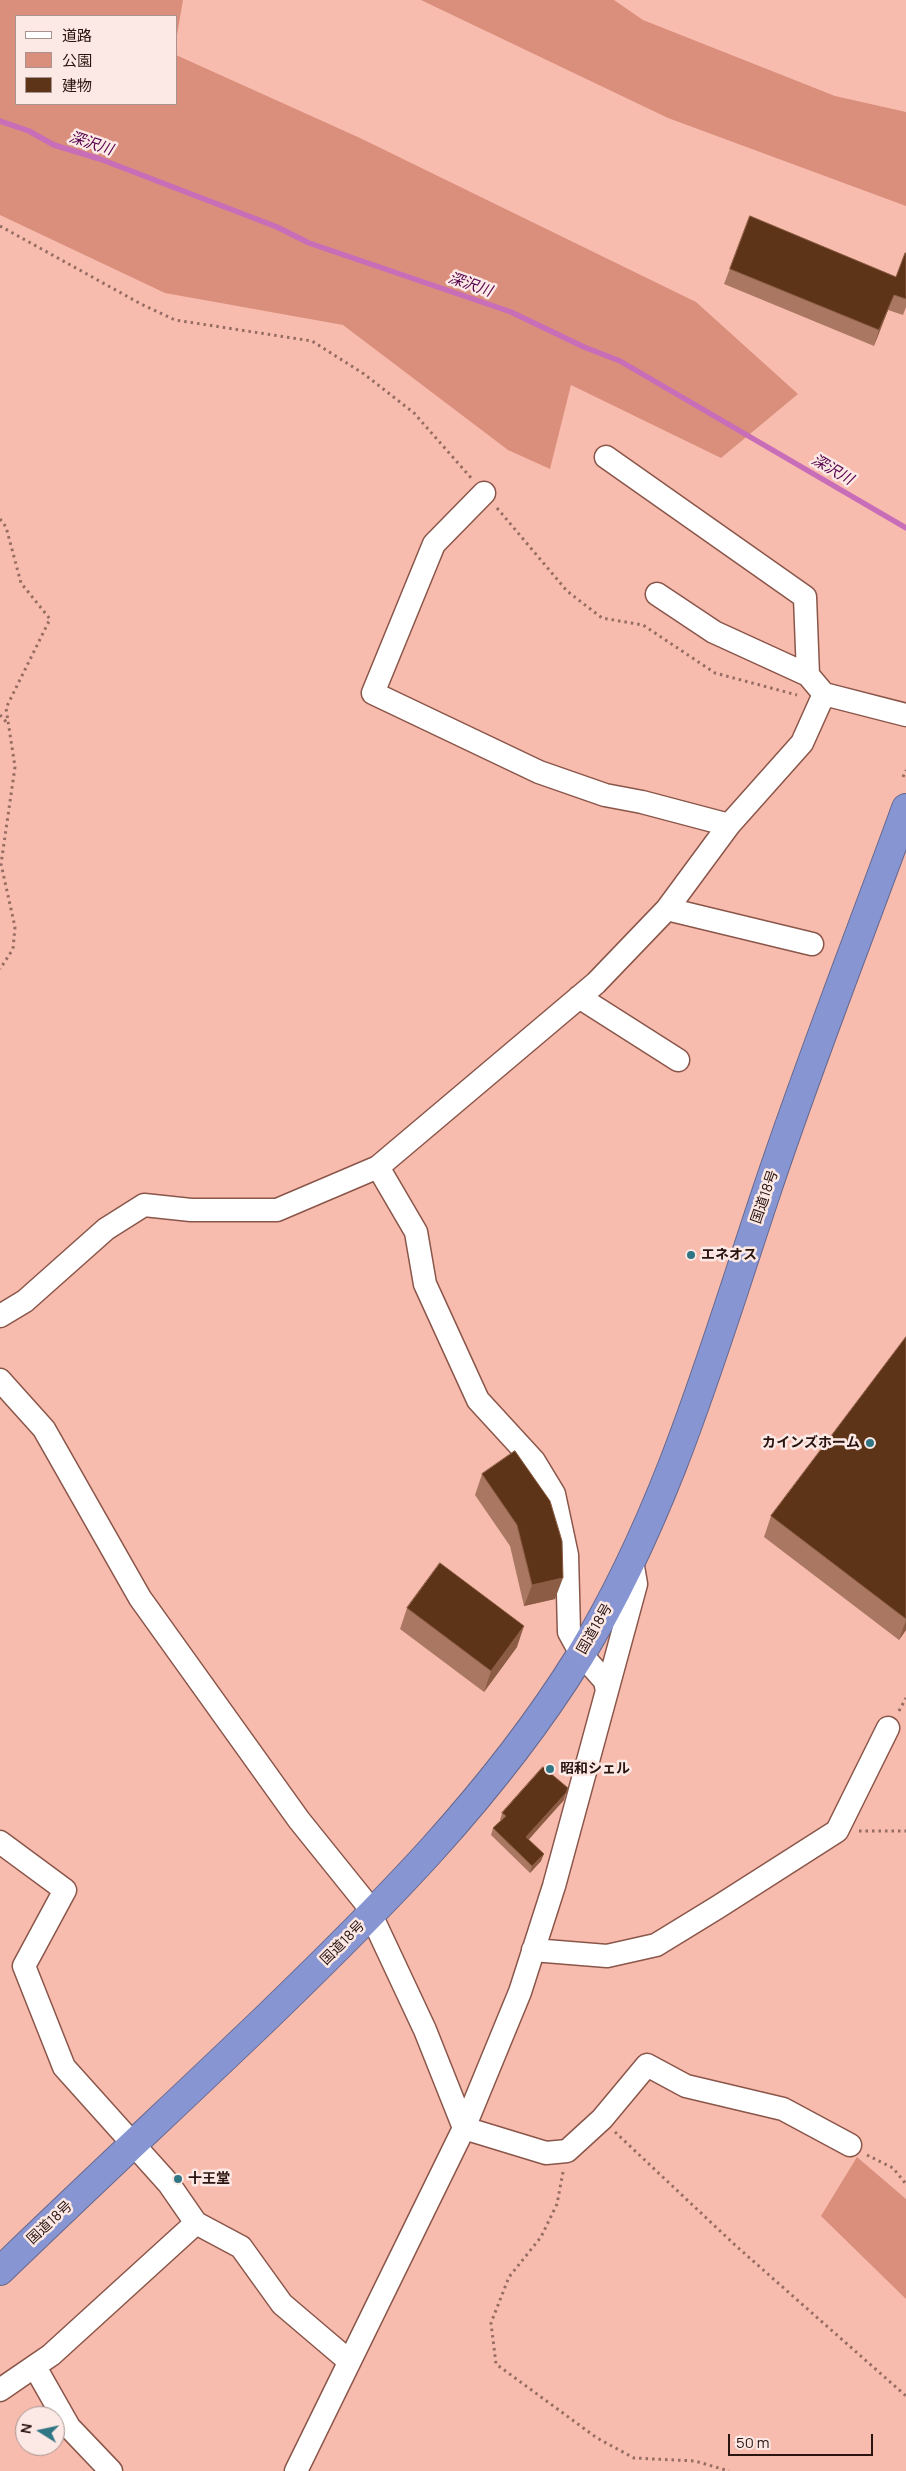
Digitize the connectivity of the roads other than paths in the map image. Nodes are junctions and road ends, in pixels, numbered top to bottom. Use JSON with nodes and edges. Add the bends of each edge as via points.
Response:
{"nodes":[{"id":1,"x":606,"y":458,"type":"dead end"},
{"id":2,"x":484,"y":493,"type":"road end"},
{"id":3,"x":657,"y":594,"type":"dead end"},
{"id":4,"x":808,"y":675,"type":"junction"},
{"id":5,"x":824,"y":694,"type":"junction"},
{"id":6,"x":906,"y":715,"type":"edge"},
{"id":7,"x":906,"y":808,"type":"edge"},
{"id":8,"x":729,"y":825,"type":"junction"},
{"id":9,"x":667,"y":909,"type":"junction"},
{"id":10,"x":812,"y":944,"type":"dead end"},
{"id":11,"x":579,"y":997,"type":"junction"},
{"id":12,"x":678,"y":1060,"type":"dead end"},
{"id":13,"x":378,"y":1167,"type":"junction"},
{"id":14,"x":0,"y":1316,"type":"edge"},
{"id":15,"x":0,"y":1380,"type":"edge"},
{"id":16,"x":632,"y":1561,"type":"junction"},
{"id":17,"x":581,"y":1654,"type":"junction"},
{"id":18,"x":607,"y":1692,"type":"junction"},
{"id":19,"x":888,"y":1728,"type":"dead end"},
{"id":20,"x":0,"y":1842,"type":"edge"},
{"id":21,"x":372,"y":1914,"type":"junction"},
{"id":22,"x":534,"y":1950,"type":"junction"},
{"id":23,"x":464,"y":2128,"type":"junction"},
{"id":24,"x":134,"y":2144,"type":"junction"},
{"id":25,"x":850,"y":2145,"type":"road end"},
{"id":26,"x":196,"y":2223,"type":"junction"},
{"id":27,"x":0,"y":2270,"type":"edge"},
{"id":28,"x":350,"y":2361,"type":"junction"},
{"id":29,"x":35,"y":2367,"type":"junction"},
{"id":30,"x":0,"y":2390,"type":"edge"},
{"id":31,"x":111,"y":2471,"type":"edge"},
{"id":32,"x":296,"y":2471,"type":"edge"}],
"edges":[{"from":1,"to":4,"type":"street","via":[[805,597]]},
{"from":2,"to":8,"type":"street","via":[[434,544],[373,693],[539,772],[605,795]]},
{"from":3,"to":4,"type":"street","via":[[714,632]]},
{"from":4,"to":5,"type":"street"},
{"from":5,"to":6,"type":"street"},
{"from":5,"to":8,"type":"street","via":[[802,743]]},
{"from":7,"to":16,"type":"highway","name":"国道18号","via":[[770,1180],[709,1364],[655,1512]]},
{"from":8,"to":9,"type":"street"},
{"from":9,"to":10,"type":"street"},
{"from":9,"to":11,"type":"street"},
{"from":11,"to":12,"type":"street"},
{"from":11,"to":13,"type":"street"},
{"from":13,"to":14,"type":"street","via":[[277,1210],[198,1210],[144,1205],[106,1229],[25,1301]]},
{"from":13,"to":17,"type":"street","via":[[416,1232],[425,1284],[478,1400],[534,1461],[554,1494],[567,1555],[570,1632]]},
{"from":15,"to":21,"type":"street","via":[[44,1429],[140,1598],[299,1820]]},
{"from":16,"to":17,"type":"highway","name":"国道18号"},
{"from":16,"to":18,"type":"street","via":[[636,1584]]},
{"from":17,"to":18,"type":"street","via":[[605,1681]]},
{"from":17,"to":21,"type":"highway","name":"国道18号","via":[[478,1800]]},
{"from":18,"to":22,"type":"street"},
{"from":19,"to":22,"type":"street","via":[[837,1830],[656,1945],[606,1956]]},
{"from":20,"to":24,"type":"street","via":[[65,1890],[24,1966],[64,2067]]},
{"from":21,"to":23,"type":"street","via":[[425,2030]]},
{"from":21,"to":24,"type":"highway","name":"国道18号"},
{"from":22,"to":23,"type":"street"},
{"from":23,"to":25,"type":"street","via":[[546,2153],[567,2151],[602,2120],[647,2065],[686,2086],[784,2109]]},
{"from":23,"to":28,"type":"street"},
{"from":24,"to":26,"type":"street","via":[[169,2184]]},
{"from":24,"to":27,"type":"highway","name":"国道18号"},
{"from":26,"to":28,"type":"street","via":[[241,2247],[282,2304]]},
{"from":26,"to":29,"type":"street"},
{"from":28,"to":32,"type":"street"},
{"from":29,"to":30,"type":"street"},
{"from":29,"to":31,"type":"street","via":[[69,2428]]}]}
